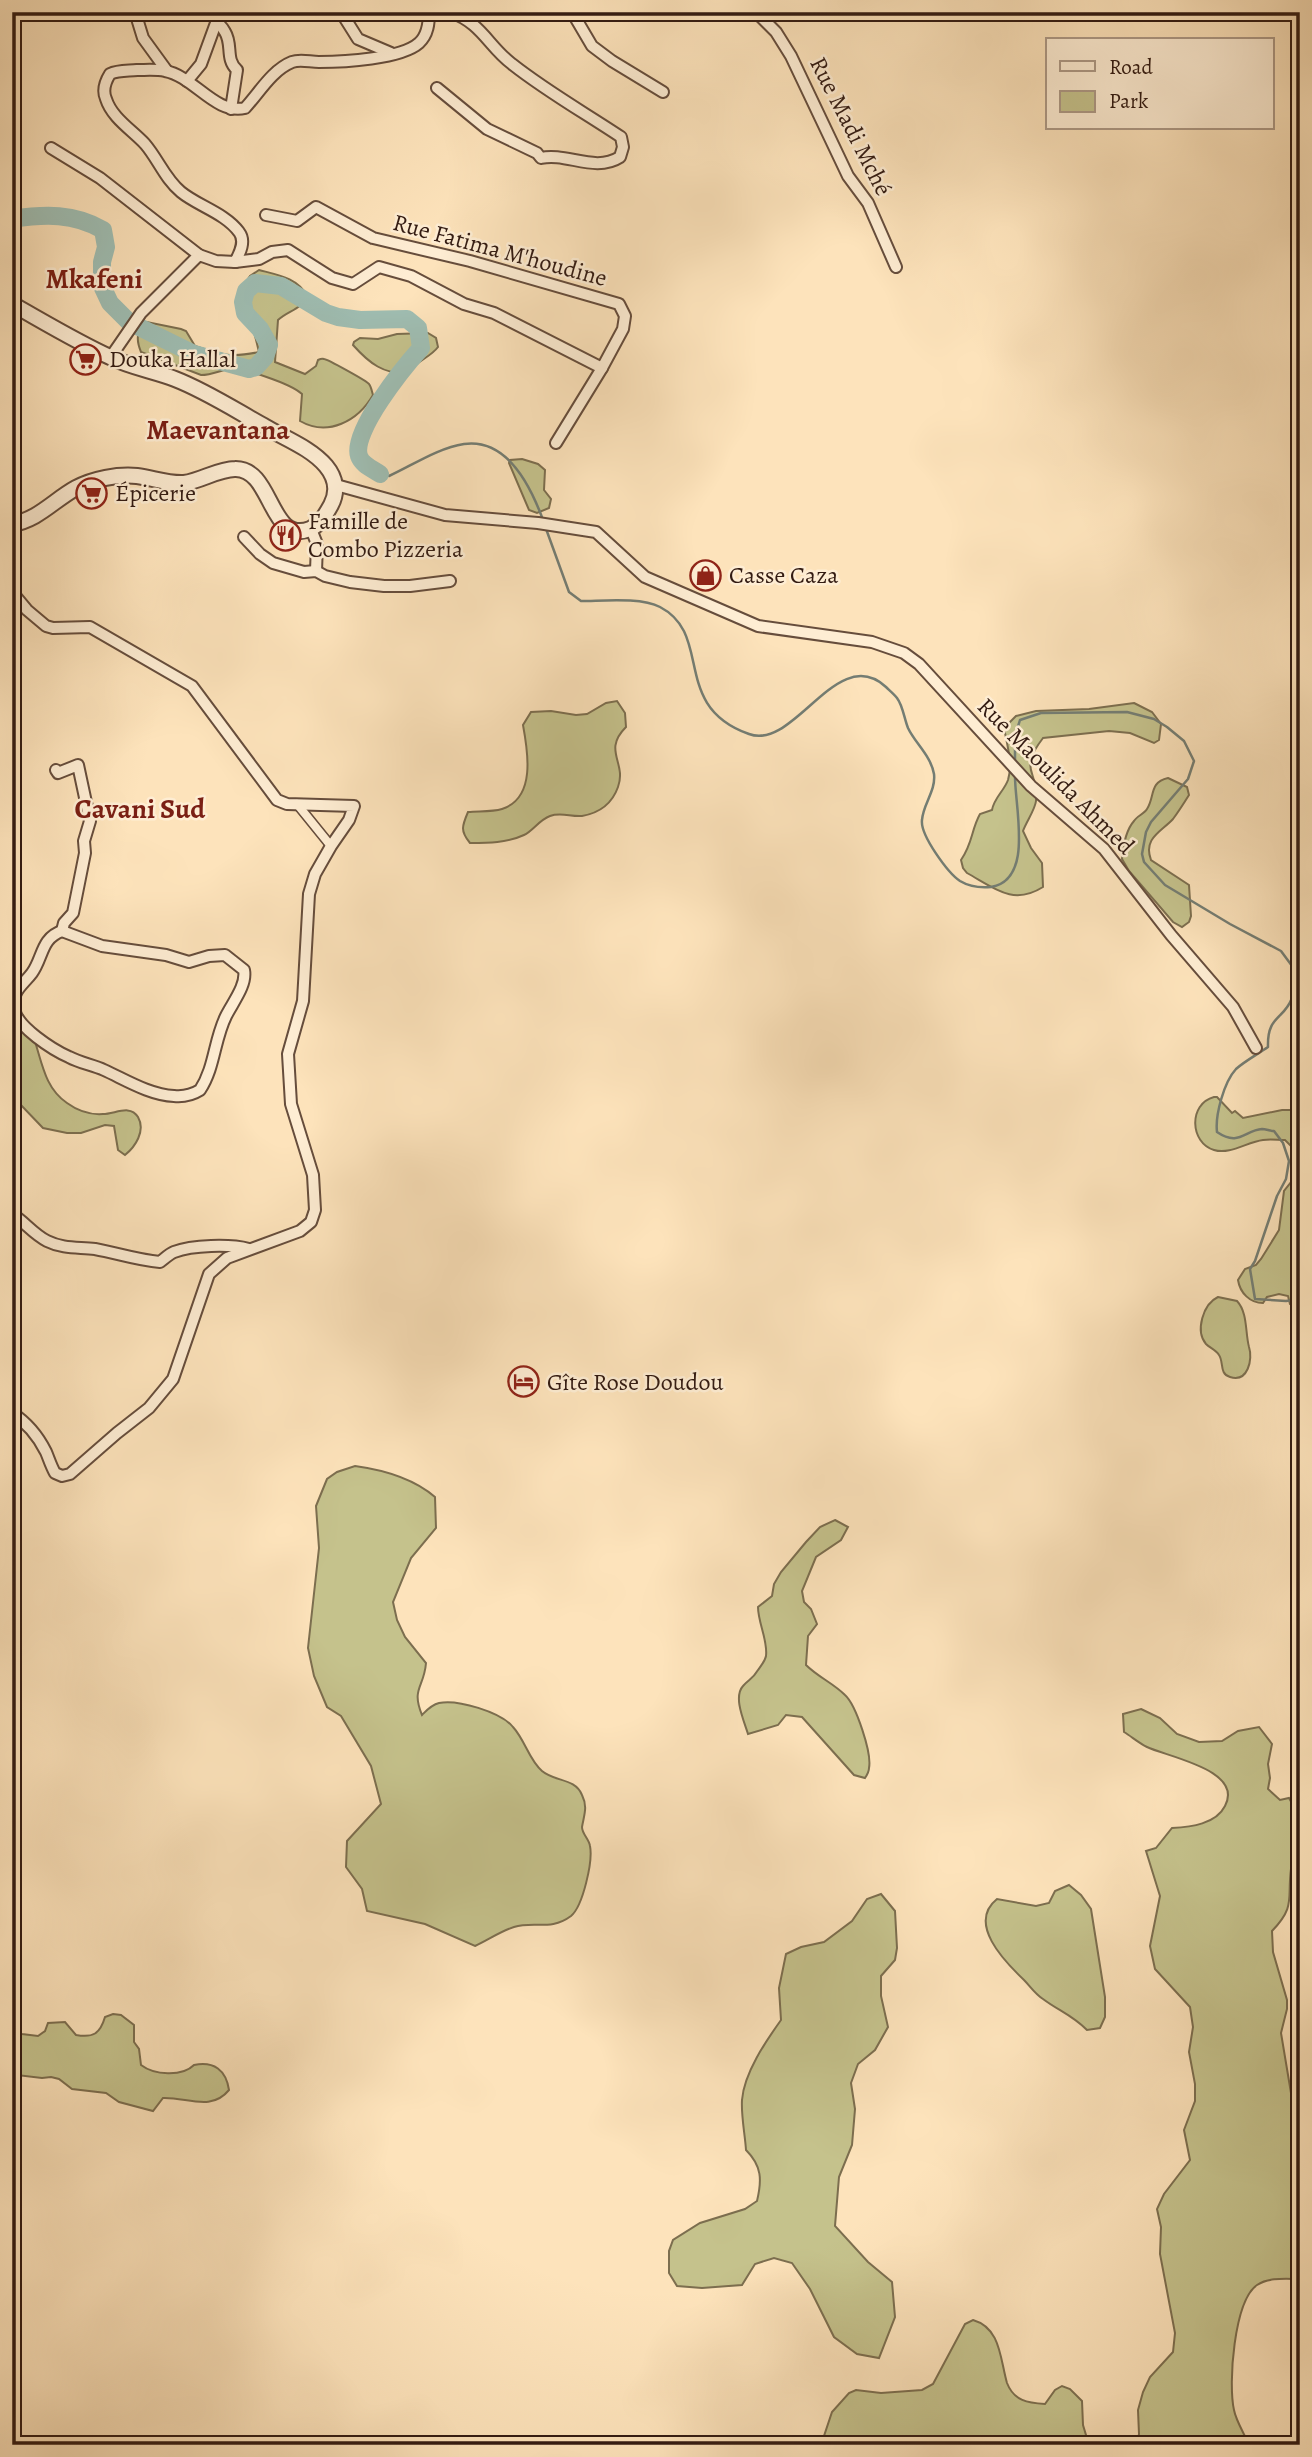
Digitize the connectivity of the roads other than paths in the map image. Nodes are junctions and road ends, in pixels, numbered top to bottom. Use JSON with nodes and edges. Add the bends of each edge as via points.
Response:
{"nodes":[{"id":1,"x":135,"y":12,"type":"edge"},
{"id":2,"x":341,"y":12,"type":"edge"},
{"id":3,"x":429,"y":12,"type":"edge"},
{"id":4,"x":450,"y":12,"type":"edge"},
{"id":5,"x":572,"y":12,"type":"edge"},
{"id":6,"x":756,"y":12,"type":"edge"},
{"id":7,"x":215,"y":18,"type":"edge"},
{"id":8,"x":391,"y":53,"type":"junction"},
{"id":9,"x":167,"y":71,"type":"junction"},
{"id":10,"x":187,"y":80,"type":"junction"},
{"id":11,"x":437,"y":88,"type":"dead end"},
{"id":12,"x":663,"y":92,"type":"dead end"},
{"id":13,"x":231,"y":109,"type":"junction"},
{"id":14,"x":51,"y":148,"type":"dead end"},
{"id":15,"x":266,"y":215,"type":"dead end"},
{"id":16,"x":199,"y":255,"type":"junction"},
{"id":17,"x":235,"y":262,"type":"junction"},
{"id":18,"x":896,"y":267,"type":"dead end"},
{"id":19,"x":12,"y":304,"type":"edge"},
{"id":20,"x":110,"y":358,"type":"junction"},
{"id":21,"x":603,"y":368,"type":"junction"},
{"id":22,"x":556,"y":443,"type":"dead end"},
{"id":23,"x":336,"y":485,"type":"junction"},
{"id":24,"x":12,"y":524,"type":"edge"},
{"id":25,"x":311,"y":529,"type":"junction"},
{"id":26,"x":244,"y":537,"type":"dead end"},
{"id":27,"x":316,"y":570,"type":"junction"},
{"id":28,"x":450,"y":581,"type":"dead end"},
{"id":29,"x":12,"y":592,"type":"edge"},
{"id":30,"x":56,"y":771,"type":"dead end"},
{"id":31,"x":297,"y":804,"type":"junction"},
{"id":32,"x":331,"y":846,"type":"junction"},
{"id":33,"x":62,"y":931,"type":"junction"},
{"id":34,"x":13,"y":974,"type":"edge"},
{"id":35,"x":25,"y":979,"type":"junction"},
{"id":36,"x":1256,"y":1048,"type":"dead end"},
{"id":37,"x":12,"y":1214,"type":"edge"},
{"id":38,"x":249,"y":1249,"type":"junction"},
{"id":39,"x":12,"y":1413,"type":"edge"}],
"edges":[{"from":1,"to":9,"type":"street","via":[[144,38]]},
{"from":2,"to":8,"type":"street","via":[[358,39]]},
{"from":3,"to":8,"type":"street","via":[[428,29],[419,43]]},
{"from":4,"to":11,"type":"street","via":[[474,23],[527,76],[621,137],[620,157],[578,162],[541,158],[486,129]]},
{"from":5,"to":12,"type":"street","via":[[592,46]]},
{"from":6,"to":18,"type":"street","name":"Rue Madi Mché","via":[[791,56]]},
{"from":7,"to":10,"type":"street","via":[[201,64]]},
{"from":7,"to":13,"type":"street","via":[[225,31],[230,64],[237,70]]},
{"from":8,"to":13,"type":"street","via":[[336,62],[295,61],[274,75],[245,108]]},
{"from":9,"to":10,"type":"street"},
{"from":9,"to":17,"type":"street","via":[[114,71],[106,79],[106,101],[178,190],[239,231],[242,247]]},
{"from":10,"to":13,"type":"street"},
{"from":14,"to":16,"type":"street","via":[[100,178]]},
{"from":15,"to":21,"type":"street","name":"Rue Fatima M'houdine","via":[[297,221],[316,206],[373,238],[619,304],[625,316],[623,329]]},
{"from":16,"to":17,"type":"street"},
{"from":16,"to":20,"type":"street","via":[[141,313]]},
{"from":17,"to":21,"type":"street","via":[[288,250],[332,278],[353,284],[379,267],[411,276]]},
{"from":19,"to":20,"type":"street"},
{"from":20,"to":23,"type":"street","via":[[177,379],[295,444],[326,466]]},
{"from":21,"to":22,"type":"street","name":"Rue Fatima M'houdine"},
{"from":23,"to":25,"type":"street","via":[[325,516]]},
{"from":23,"to":36,"type":"street","name":"Rue Maoulida Ahmed","via":[[445,516],[597,532],[645,577],[758,626],[872,642],[904,653],[1031,786],[1104,849],[1233,1007]]},
{"from":24,"to":25,"type":"street","via":[[33,518],[76,488],[117,475],[186,483],[235,469],[255,476],[279,520],[290,528]]},
{"from":25,"to":27,"type":"street","via":[[317,544]]},
{"from":26,"to":27,"type":"street","via":[[273,563],[304,572]]},
{"from":27,"to":28,"type":"street","via":[[349,582],[384,586]]},
{"from":29,"to":31,"type":"street","via":[[46,626],[90,627],[192,686],[270,794]]},
{"from":30,"to":33,"type":"street","via":[[78,765],[90,821],[73,913]]},
{"from":31,"to":32,"type":"street"},
{"from":31,"to":32,"type":"street","via":[[354,806]]},
{"from":32,"to":38,"type":"street","via":[[309,894],[303,1001],[288,1054],[291,1104],[313,1175],[315,1210],[311,1222],[300,1231]]},
{"from":33,"to":35,"type":"street","via":[[45,943]]},
{"from":33,"to":35,"type":"street","via":[[102,946],[189,962],[225,955],[244,970],[246,978],[225,1018],[200,1090],[187,1096],[161,1094],[68,1057],[40,1040],[16,1018],[14,998]]},
{"from":34,"to":35,"type":"street"},
{"from":37,"to":38,"type":"street","via":[[37,1236],[56,1245],[147,1261],[160,1262],[173,1252],[203,1246],[231,1244]]},
{"from":38,"to":39,"type":"street","via":[[227,1258],[209,1274],[173,1379],[164,1392],[70,1474],[55,1473],[45,1450],[24,1421]]}]}
